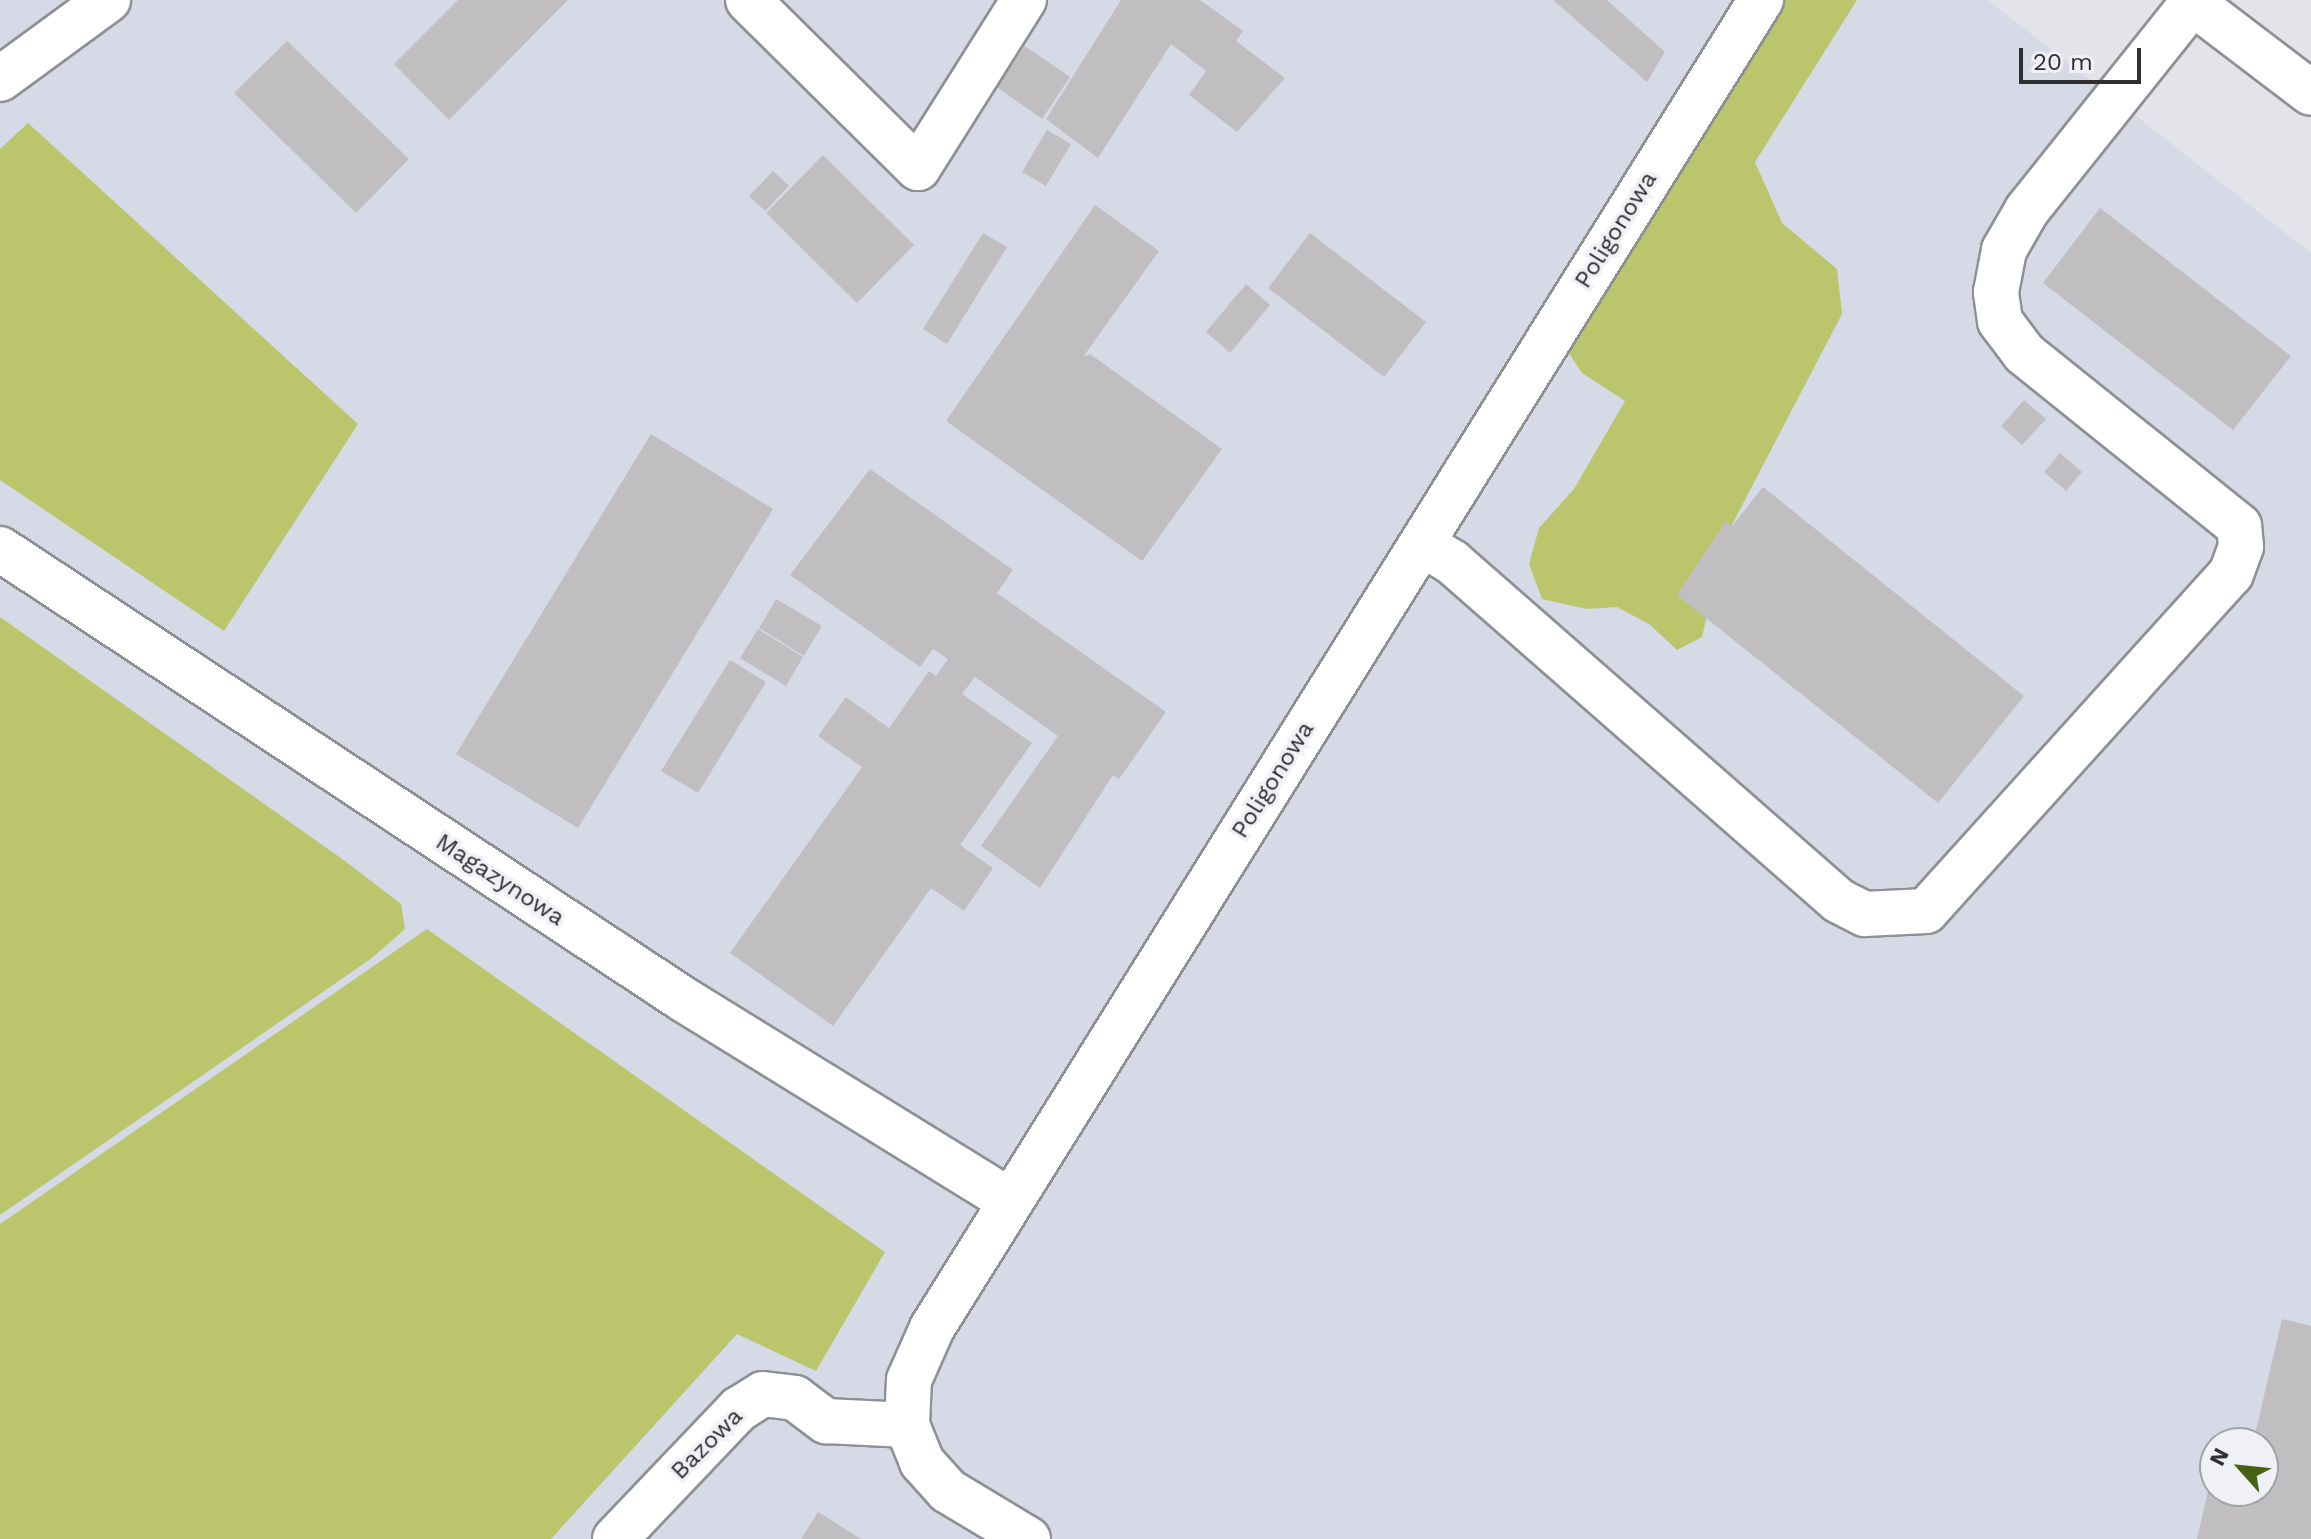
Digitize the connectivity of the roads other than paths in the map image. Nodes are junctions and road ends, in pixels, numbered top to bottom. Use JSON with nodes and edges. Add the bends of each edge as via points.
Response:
{"nodes":[{"id":1,"x":108,"y":0,"type":"edge"},
{"id":2,"x":748,"y":0,"type":"edge"},
{"id":3,"x":1024,"y":0,"type":"edge"},
{"id":4,"x":1761,"y":0,"type":"edge"},
{"id":5,"x":2191,"y":2,"type":"edge"},
{"id":6,"x":0,"y":79,"type":"edge"},
{"id":7,"x":2311,"y":93,"type":"edge"},
{"id":8,"x":1422,"y":544,"type":"junction"},
{"id":9,"x":0,"y":549,"type":"edge"},
{"id":10,"x":1008,"y":1200,"type":"junction"},
{"id":11,"x":907,"y":1425,"type":"junction"},
{"id":12,"x":615,"y":1539,"type":"edge"},
{"id":13,"x":1028,"y":1539,"type":"edge"}],
"edges":[{"from":1,"to":6,"type":"street"},
{"from":2,"to":3,"type":"street","via":[[918,168]]},
{"from":4,"to":8,"type":"street","name":"Poligonowa"},
{"from":5,"to":7,"type":"street"},
{"from":5,"to":8,"type":"street","via":[[2027,210],[2004,250],[1996,292],[2000,321],[2024,353],[2239,526],[2241,547],[2231,574],[1926,911],[1865,914],[1839,901],[1452,562]]},
{"from":8,"to":10,"type":"street","name":"Poligonowa"},
{"from":9,"to":10,"type":"street","name":"Magazynowa","via":[[657,982]]},
{"from":10,"to":11,"type":"street","name":"Poligonowa","via":[[932,1328],[909,1380]]},
{"from":11,"to":12,"type":"street","name":"Bazowa","via":[[826,1421],[795,1398],[763,1394],[739,1409]]},
{"from":11,"to":13,"type":"street","name":"Poligonowa","via":[[922,1462],[948,1491]]}]}
